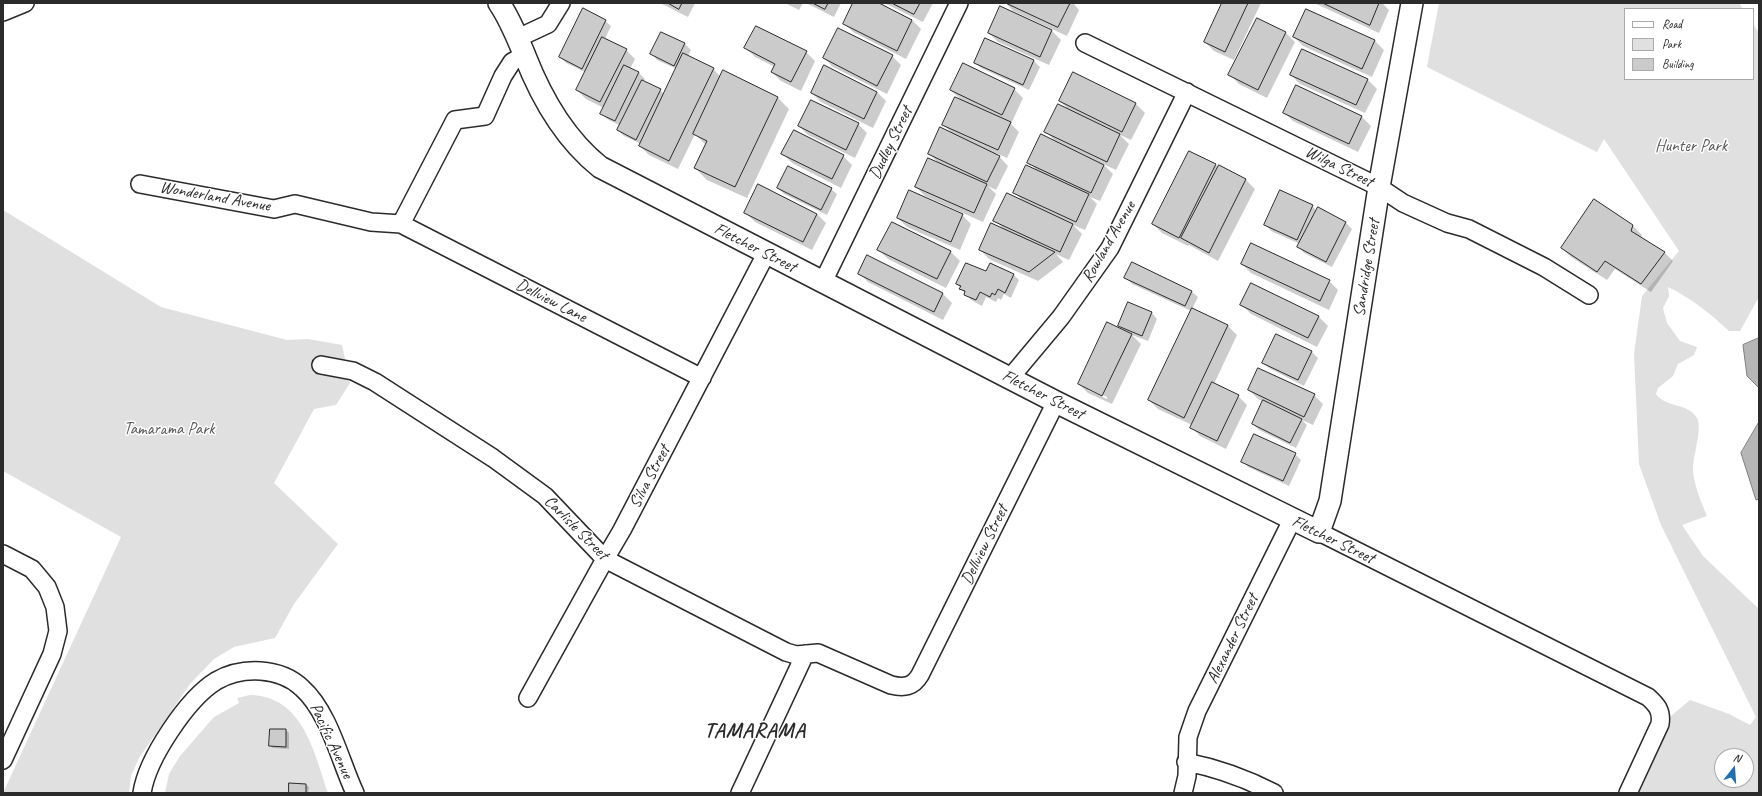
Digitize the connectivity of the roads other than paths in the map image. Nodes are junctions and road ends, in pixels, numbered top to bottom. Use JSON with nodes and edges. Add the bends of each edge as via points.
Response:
{"nodes":[{"id":1,"x":25,"y":3,"type":"edge"},
{"id":2,"x":499,"y":3,"type":"edge"},
{"id":3,"x":561,"y":3,"type":"edge"},
{"id":4,"x":959,"y":3,"type":"edge"},
{"id":5,"x":1412,"y":3,"type":"edge"},
{"id":6,"x":3,"y":12,"type":"edge"},
{"id":7,"x":1085,"y":42,"type":"dead end"},
{"id":8,"x":521,"y":47,"type":"junction"},
{"id":9,"x":1187,"y":92,"type":"junction"},
{"id":10,"x":140,"y":184,"type":"dead end"},
{"id":11,"x":1379,"y":187,"type":"junction"},
{"id":12,"x":401,"y":224,"type":"junction"},
{"id":13,"x":766,"y":254,"type":"junction"},
{"id":14,"x":823,"y":282,"type":"junction"},
{"id":15,"x":1589,"y":295,"type":"dead end"},
{"id":16,"x":321,"y":365,"type":"dead end"},
{"id":17,"x":702,"y":378,"type":"junction"},
{"id":18,"x":1010,"y":378,"type":"junction"},
{"id":19,"x":1056,"y":402,"type":"junction"},
{"id":20,"x":1292,"y":520,"type":"junction"},
{"id":21,"x":1319,"y":532,"type":"junction"},
{"id":22,"x":3,"y":554,"type":"edge"},
{"id":23,"x":605,"y":559,"type":"junction"},
{"id":24,"x":805,"y":654,"type":"junction"},
{"id":25,"x":911,"y":685,"type":"joint"},
{"id":26,"x":528,"y":698,"type":"dead end"},
{"id":27,"x":3,"y":760,"type":"edge"},
{"id":28,"x":1186,"y":762,"type":"junction"},
{"id":29,"x":142,"y":793,"type":"edge"},
{"id":30,"x":355,"y":793,"type":"edge"},
{"id":31,"x":740,"y":793,"type":"edge"},
{"id":32,"x":1183,"y":793,"type":"edge"},
{"id":33,"x":1274,"y":793,"type":"edge"},
{"id":34,"x":1628,"y":793,"type":"edge"}],
"edges":[{"from":1,"to":6,"type":"street"},
{"from":2,"to":8,"type":"street","name":"Fletcher Street"},
{"from":3,"to":8,"type":"street","via":[[548,24]]},
{"from":4,"to":14,"type":"street","name":"Dudley Street"},
{"from":5,"to":11,"type":"street","name":"Sandridge Street"},
{"from":7,"to":9,"type":"street","name":"Wilga Street"},
{"from":8,"to":12,"type":"street","via":[[503,76],[485,116],[455,120]]},
{"from":8,"to":13,"type":"street","name":"Fletcher Street","via":[[548,105],[587,157],[615,176]]},
{"from":9,"to":11,"type":"street","name":"Wilga Street"},
{"from":9,"to":18,"type":"street","name":"Rowland Avenue","via":[[1110,248],[1061,317]]},
{"from":10,"to":12,"type":"street","name":"Wonderland Avenue","via":[[274,209],[295,204],[371,222]]},
{"from":11,"to":15,"type":"street","name":"Wilga Street","via":[[1403,203],[1447,223],[1469,229],[1544,267]]},
{"from":11,"to":21,"type":"street","name":"Sandridge Street","via":[[1330,501]]},
{"from":12,"to":17,"type":"street","name":"Dellview Lane"},
{"from":13,"to":14,"type":"street","name":"Fletcher Street"},
{"from":13,"to":17,"type":"street","name":"Silva Street"},
{"from":14,"to":18,"type":"street","name":"Fletcher Street"},
{"from":16,"to":23,"type":"street","name":"Carlisle Street","via":[[353,371],[375,382],[493,458],[545,496]]},
{"from":17,"to":23,"type":"street","name":"Silva Street"},
{"from":18,"to":19,"type":"street","name":"Fletcher Street"},
{"from":19,"to":20,"type":"street","name":"Fletcher Street"},
{"from":19,"to":25,"type":"street","name":"Dellview Street","via":[[917,681]]},
{"from":20,"to":21,"type":"street","name":"Fletcher Street"},
{"from":20,"to":28,"type":"street","name":"Alexander Street","via":[[1197,711],[1188,737]]},
{"from":21,"to":34,"type":"street","name":"Fletcher Street","via":[[1648,697],[1662,715]]},
{"from":22,"to":27,"type":"street","via":[[32,569],[47,587],[55,607],[58,631],[52,654]]},
{"from":23,"to":24,"type":"street","name":"Carlisle Street","via":[[786,652]]},
{"from":23,"to":26,"type":"street","name":"Silva Street"},
{"from":24,"to":25,"type":"street","name":"Carlisle Street","via":[[818,653],[891,685]]},
{"from":24,"to":31,"type":"street"},
{"from":28,"to":32,"type":"street","name":"Alexander Street","via":[[1187,776]]},
{"from":28,"to":33,"type":"street","via":[[1203,765]]},
{"from":29,"to":30,"type":"street","name":"Pacific Avenue","via":[[149,767],[188,708],[216,681],[238,673],[260,671],[278,674],[306,691],[319,709]]}]}
